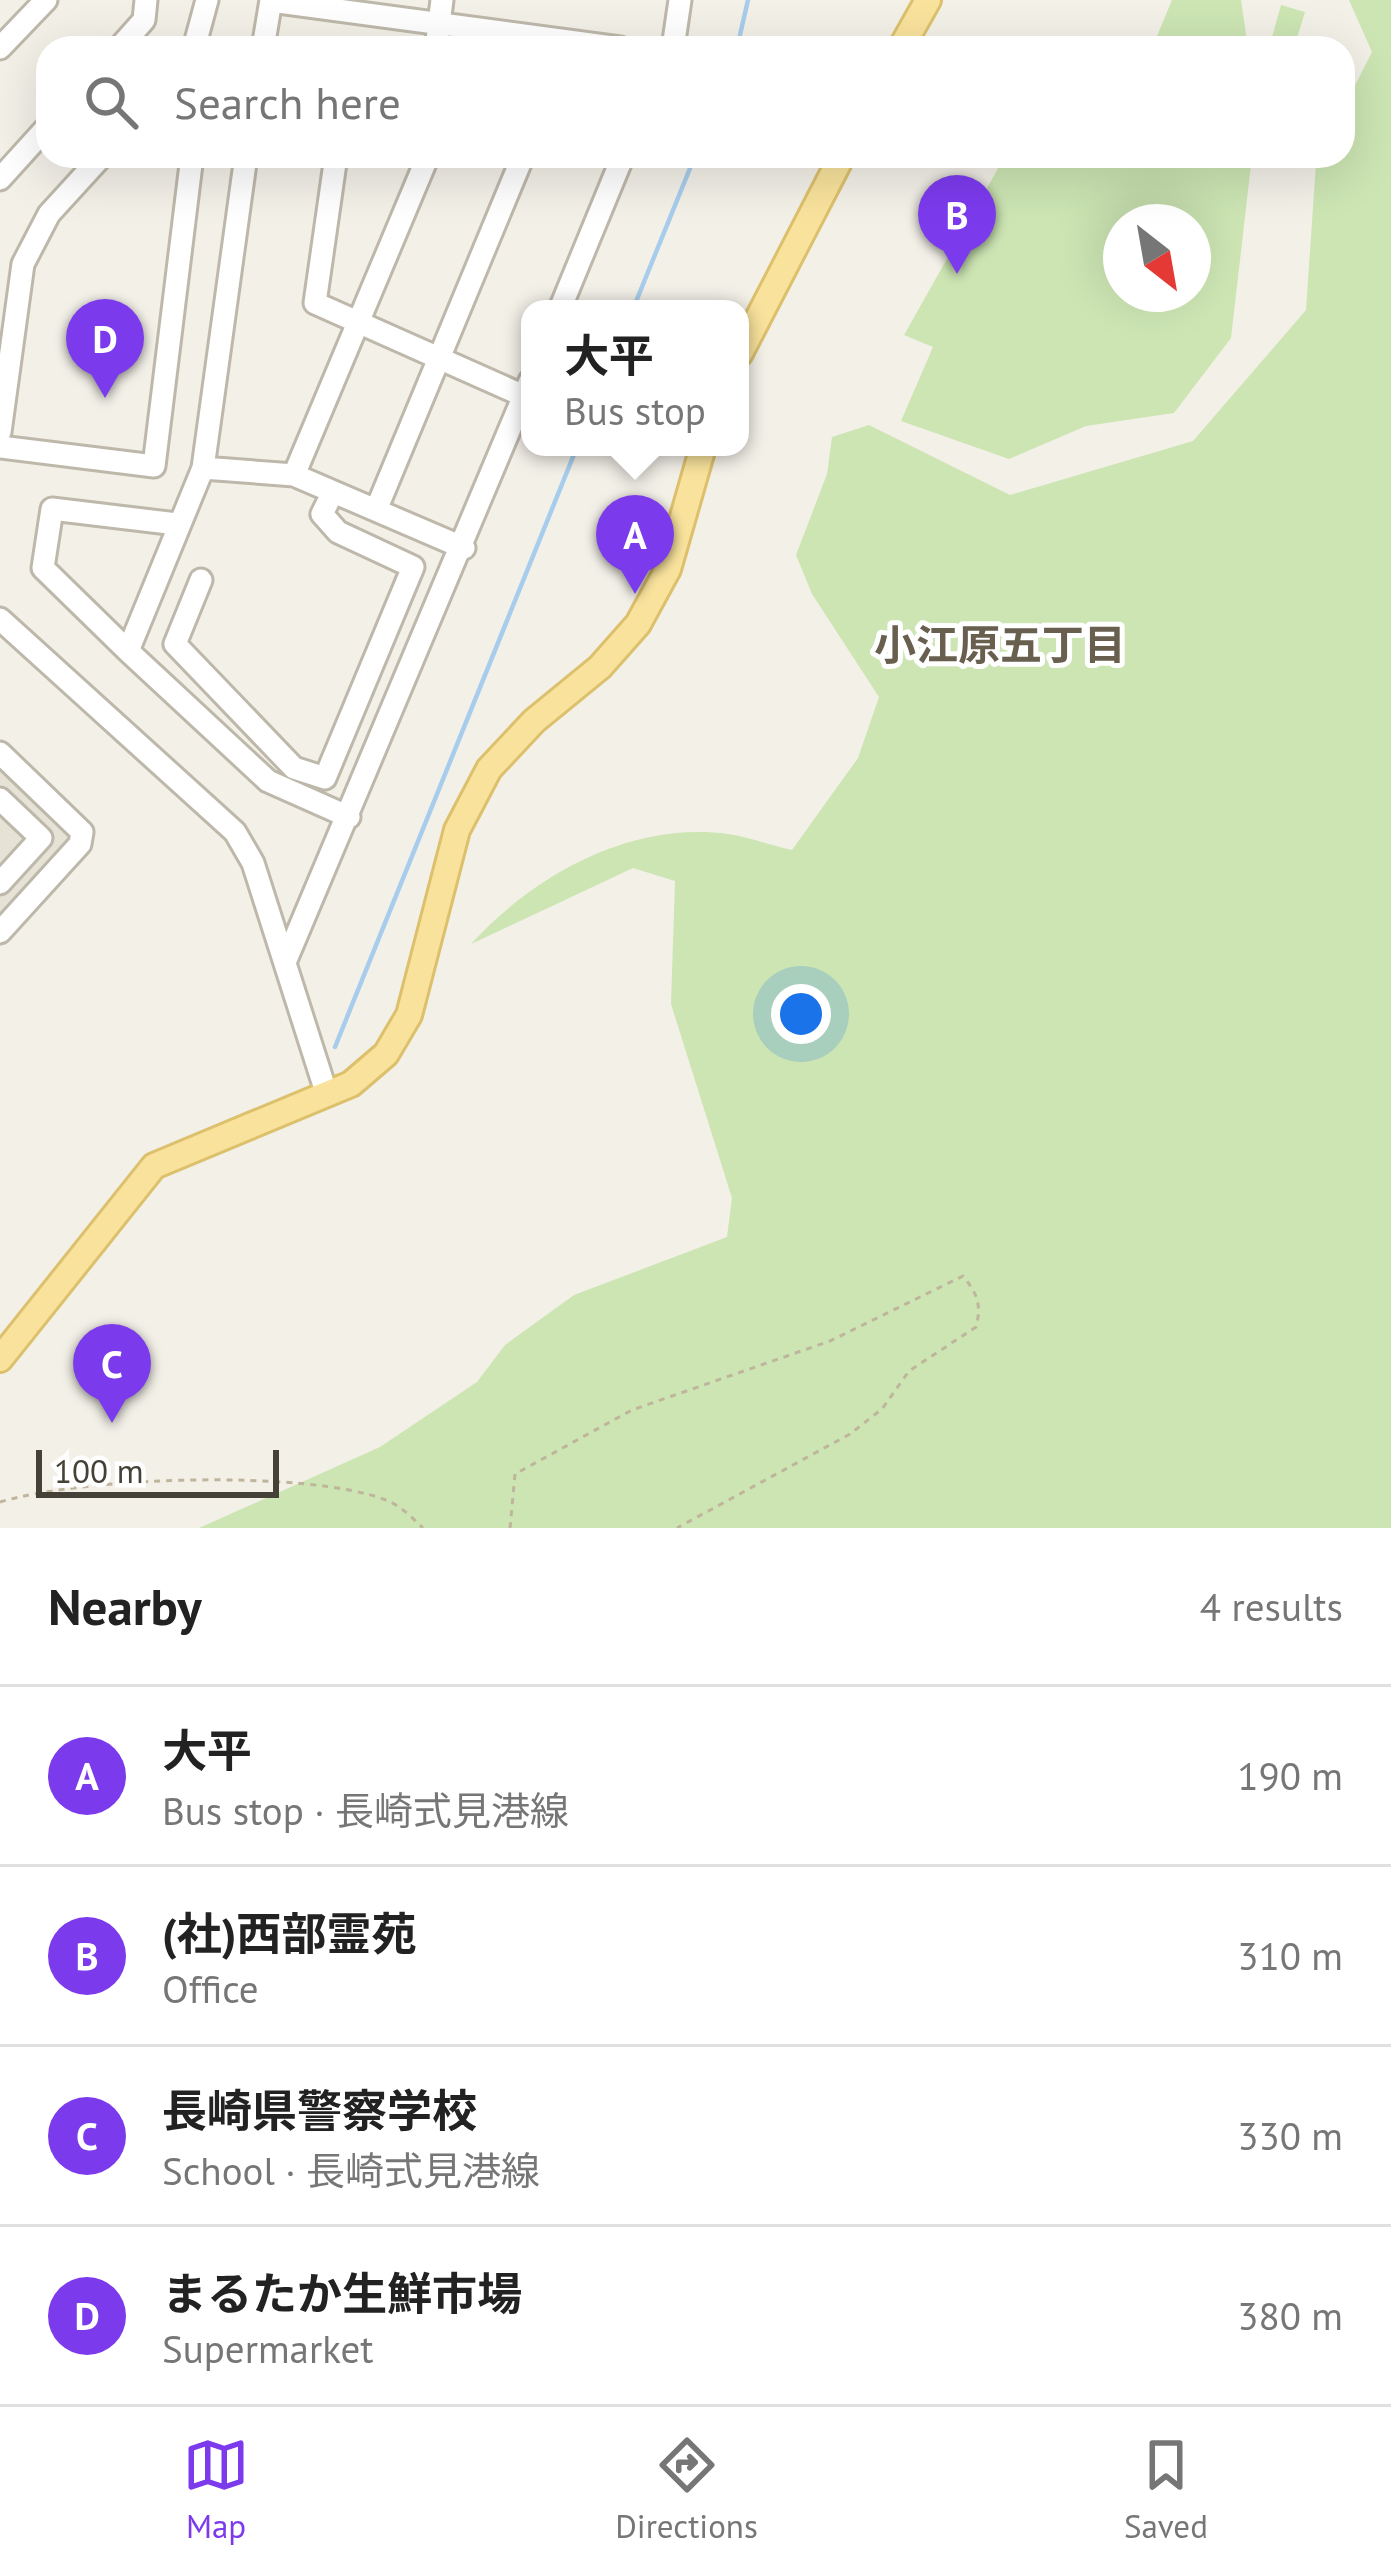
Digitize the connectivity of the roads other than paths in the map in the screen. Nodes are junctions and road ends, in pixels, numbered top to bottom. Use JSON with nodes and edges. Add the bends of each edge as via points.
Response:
{"nodes":[{"id":1,"x":46,"y":0,"type":"edge"},
{"id":2,"x":146,"y":0,"type":"edge"},
{"id":3,"x":207,"y":0,"type":"edge"},
{"id":4,"x":442,"y":0,"type":"edge"},
{"id":5,"x":680,"y":0,"type":"edge"},
{"id":6,"x":928,"y":0,"type":"edge"},
{"id":7,"x":271,"y":1,"type":"edge"},
{"id":8,"x":351,"y":6,"type":"edge"},
{"id":9,"x":439,"y":24,"type":"junction"},
{"id":10,"x":129,"y":36,"type":"edge"},
{"id":11,"x":197,"y":36,"type":"edge"},
{"id":12,"x":264,"y":36,"type":"edge"},
{"id":13,"x":438,"y":36,"type":"edge"},
{"id":14,"x":530,"y":36,"type":"edge"},
{"id":15,"x":676,"y":36,"type":"edge"},
{"id":16,"x":908,"y":36,"type":"edge"},
{"id":17,"x":0,"y":48,"type":"edge"},
{"id":18,"x":36,"y":139,"type":"edge"},
{"id":19,"x":91,"y":168,"type":"edge"},
{"id":20,"x":191,"y":168,"type":"edge"},
{"id":21,"x":244,"y":168,"type":"edge"},
{"id":22,"x":335,"y":168,"type":"edge"},
{"id":23,"x":423,"y":168,"type":"edge"},
{"id":24,"x":518,"y":168,"type":"edge"},
{"id":25,"x":618,"y":168,"type":"edge"},
{"id":26,"x":836,"y":168,"type":"edge"},
{"id":27,"x":0,"y":179,"type":"edge"},
{"id":28,"x":564,"y":300,"type":"edge"},
{"id":29,"x":357,"y":325,"type":"junction"},
{"id":30,"x":749,"y":336,"type":"edge"},
{"id":31,"x":439,"y":358,"type":"junction"},
{"id":32,"x":521,"y":386,"type":"edge"},
{"id":33,"x":521,"y":403,"type":"edge"},
{"id":34,"x":0,"y":433,"type":"edge"},
{"id":35,"x":0,"y":447,"type":"edge"},
{"id":36,"x":700,"y":456,"type":"edge"},
{"id":37,"x":202,"y":468,"type":"junction"},
{"id":38,"x":294,"y":476,"type":"junction"},
{"id":39,"x":333,"y":492,"type":"junction"},
{"id":40,"x":376,"y":510,"type":"junction"},
{"id":41,"x":177,"y":524,"type":"junction"},
{"id":42,"x":464,"y":548,"type":"junction"},
{"id":43,"x":201,"y":580,"type":"dead end"},
{"id":44,"x":0,"y":619,"type":"edge"},
{"id":45,"x":128,"y":651,"type":"junction"},
{"id":46,"x":0,"y":754,"type":"edge"},
{"id":47,"x":0,"y":799,"type":"edge"},
{"id":48,"x":349,"y":817,"type":"junction"},
{"id":49,"x":0,"y":883,"type":"edge"},
{"id":50,"x":0,"y":932,"type":"edge"},
{"id":51,"x":286,"y":960,"type":"junction"},
{"id":52,"x":327,"y":1095,"type":"junction"},
{"id":53,"x":0,"y":1360,"type":"edge"}],
"edges":[{"from":1,"to":17,"type":"street"},
{"from":2,"to":10,"type":"street","via":[[144,20]]},
{"from":3,"to":11,"type":"street"},
{"from":4,"to":9,"type":"street"},
{"from":5,"to":15,"type":"street"},
{"from":6,"to":16,"type":"main road"},
{"from":7,"to":8,"type":"street"},
{"from":7,"to":12,"type":"street"},
{"from":8,"to":9,"type":"street"},
{"from":9,"to":13,"type":"street"},
{"from":9,"to":14,"type":"street"},
{"from":18,"to":27,"type":"street"},
{"from":19,"to":34,"type":"street","via":[[50,214],[23,264]]},
{"from":20,"to":35,"type":"street","via":[[154,466]]},
{"from":21,"to":37,"type":"street"},
{"from":22,"to":29,"type":"street","via":[[315,303]]},
{"from":23,"to":29,"type":"street"},
{"from":24,"to":31,"type":"street"},
{"from":25,"to":28,"type":"street"},
{"from":26,"to":30,"type":"main road"},
{"from":29,"to":31,"type":"street"},
{"from":29,"to":38,"type":"street"},
{"from":31,"to":32,"type":"street"},
{"from":31,"to":40,"type":"street"},
{"from":33,"to":42,"type":"street"},
{"from":36,"to":52,"type":"main road","via":[[668,569],[638,624],[489,769],[457,830],[409,1015],[386,1054]]},
{"from":37,"to":38,"type":"street"},
{"from":37,"to":41,"type":"street"},
{"from":38,"to":39,"type":"street"},
{"from":39,"to":40,"type":"street"},
{"from":39,"to":43,"type":"street","via":[[322,514],[338,532],[413,567],[325,778],[294,767],[175,644]]},
{"from":40,"to":42,"type":"street"},
{"from":41,"to":45,"type":"street"},
{"from":41,"to":45,"type":"street","via":[[52,509],[43,568]]},
{"from":42,"to":48,"type":"street"},
{"from":44,"to":51,"type":"street","via":[[235,832]]},
{"from":45,"to":48,"type":"street","via":[[268,781]]},
{"from":46,"to":50,"type":"street","via":[[82,832],[80,844]]},
{"from":47,"to":49,"type":"street","via":[[41,838]]},
{"from":48,"to":51,"type":"street"},
{"from":51,"to":52,"type":"street"},
{"from":52,"to":53,"type":"main road","via":[[154,1166]]}]}
